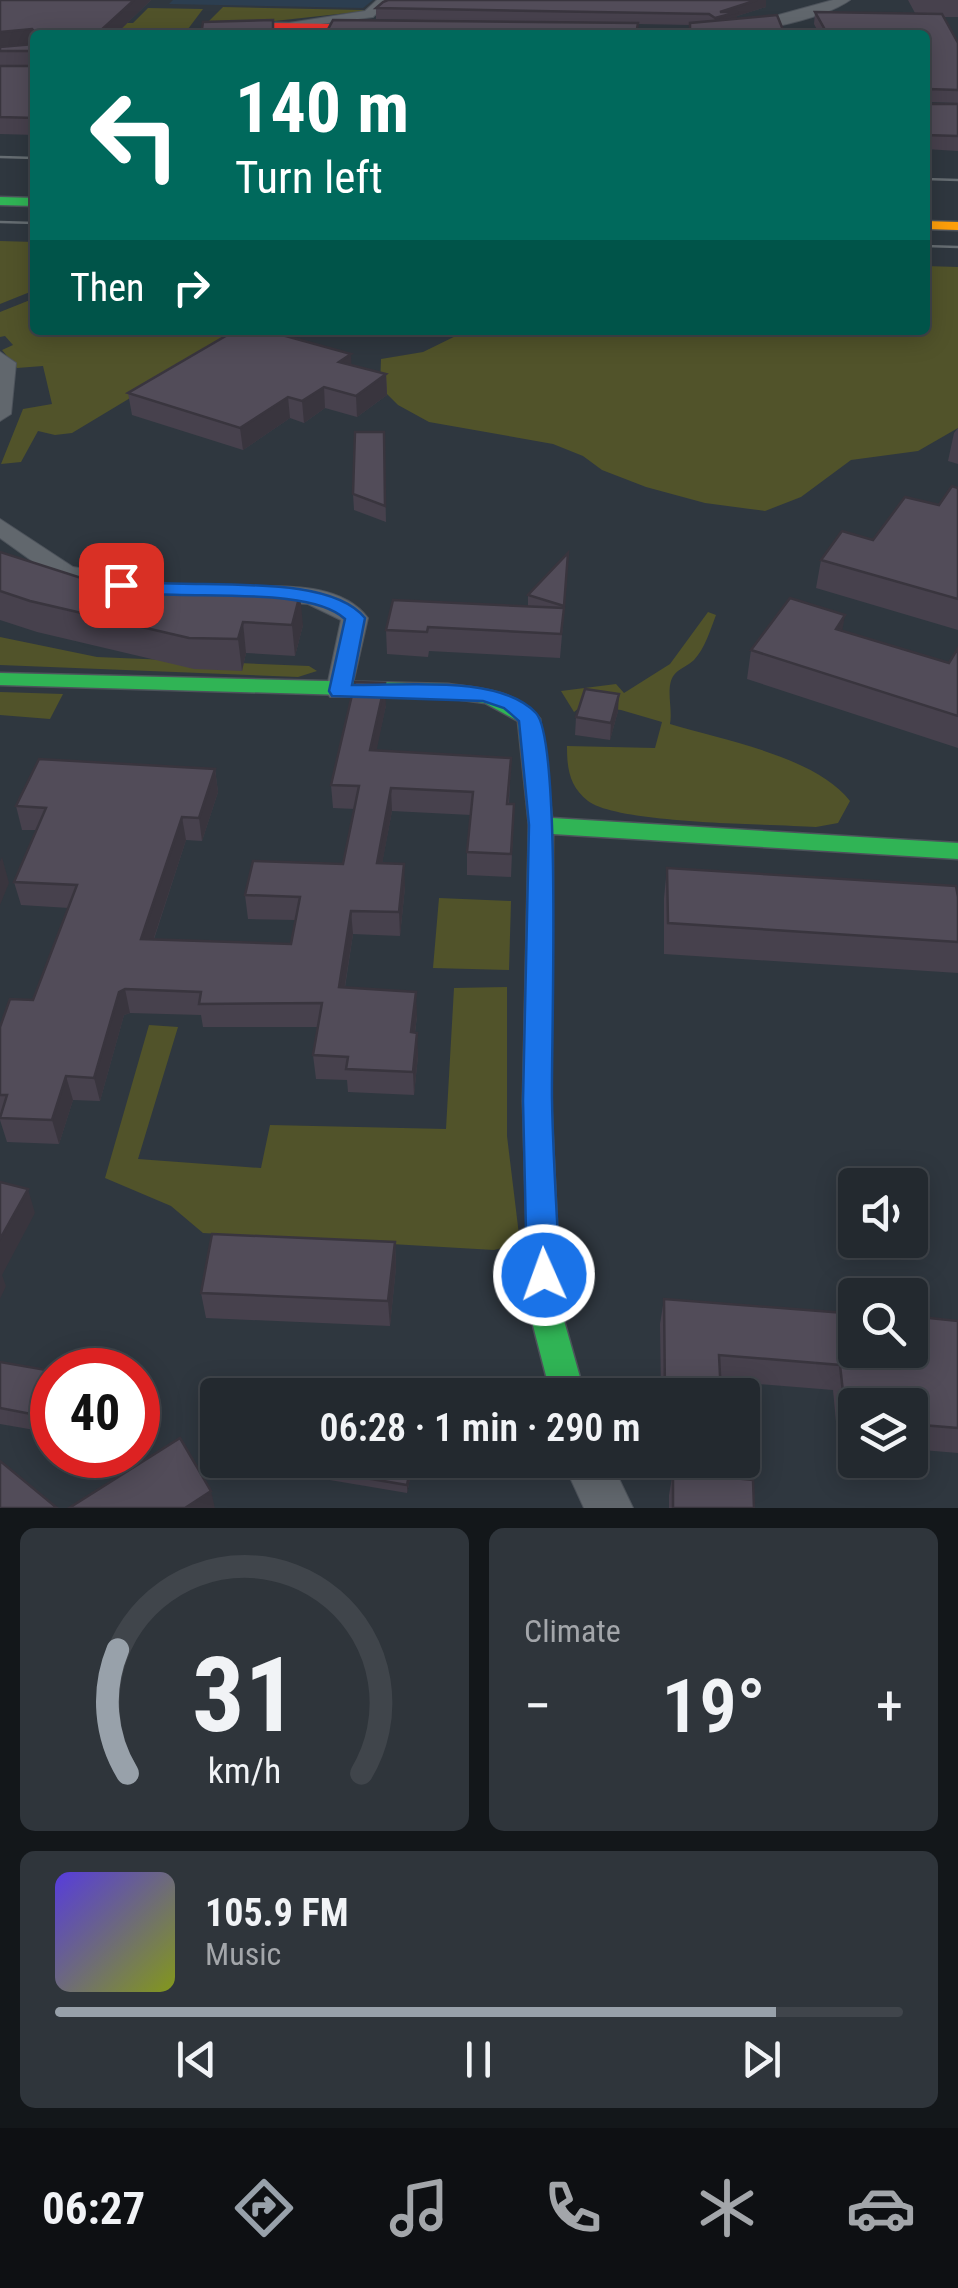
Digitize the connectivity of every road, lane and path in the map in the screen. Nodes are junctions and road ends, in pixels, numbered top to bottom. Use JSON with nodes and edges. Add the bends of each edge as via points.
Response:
{"nodes":[{"id":1,"x":384,"y":0,"type":"edge"},
{"id":2,"x":844,"y":0,"type":"edge"},
{"id":3,"x":276,"y":26,"type":"junction"},
{"id":4,"x":404,"y":28,"type":"edge"},
{"id":5,"x":228,"y":30,"type":"edge"},
{"id":6,"x":732,"y":30,"type":"edge"},
{"id":7,"x":0,"y":201,"type":"edge"},
{"id":8,"x":30,"y":202,"type":"edge"},
{"id":9,"x":930,"y":225,"type":"edge"},
{"id":10,"x":958,"y":226,"type":"edge"},
{"id":11,"x":0,"y":358,"type":"edge"},
{"id":12,"x":0,"y":414,"type":"edge"},
{"id":13,"x":0,"y":526,"type":"edge"},
{"id":14,"x":185,"y":592,"type":"edge"},
{"id":15,"x":222,"y":593,"type":"edge"},
{"id":16,"x":0,"y":679,"type":"edge"},
{"id":17,"x":340,"y":691,"type":"junction"},
{"id":18,"x":541,"y":825,"type":"junction"},
{"id":19,"x":958,"y":851,"type":"edge"},
{"id":20,"x":563,"y":1378,"type":"edge"},
{"id":21,"x":594,"y":1478,"type":"edge"},
{"id":22,"x":609,"y":1508,"type":"edge"}],
"edges":[{"from":1,"to":3,"type":"street","via":[[369,14]]},
{"from":2,"to":6,"type":"street"},
{"from":3,"to":4,"type":"main road"},
{"from":3,"to":5,"type":"main road"},
{"from":7,"to":8,"type":"main road"},
{"from":9,"to":10,"type":"main road"},
{"from":11,"to":12,"type":"street","via":[[6,363]]},
{"from":13,"to":14,"type":"street","via":[[66,574]]},
{"from":15,"to":17,"type":"street","via":[[304,594],[340,603],[355,618]]},
{"from":16,"to":17,"type":"main road"},
{"from":17,"to":18,"type":"main road","via":[[448,691],[512,703],[530,719]]},
{"from":18,"to":19,"type":"main road"},
{"from":18,"to":20,"type":"main road","via":[[537,1101],[545,1310]]},
{"from":21,"to":22,"type":"street"}]}
